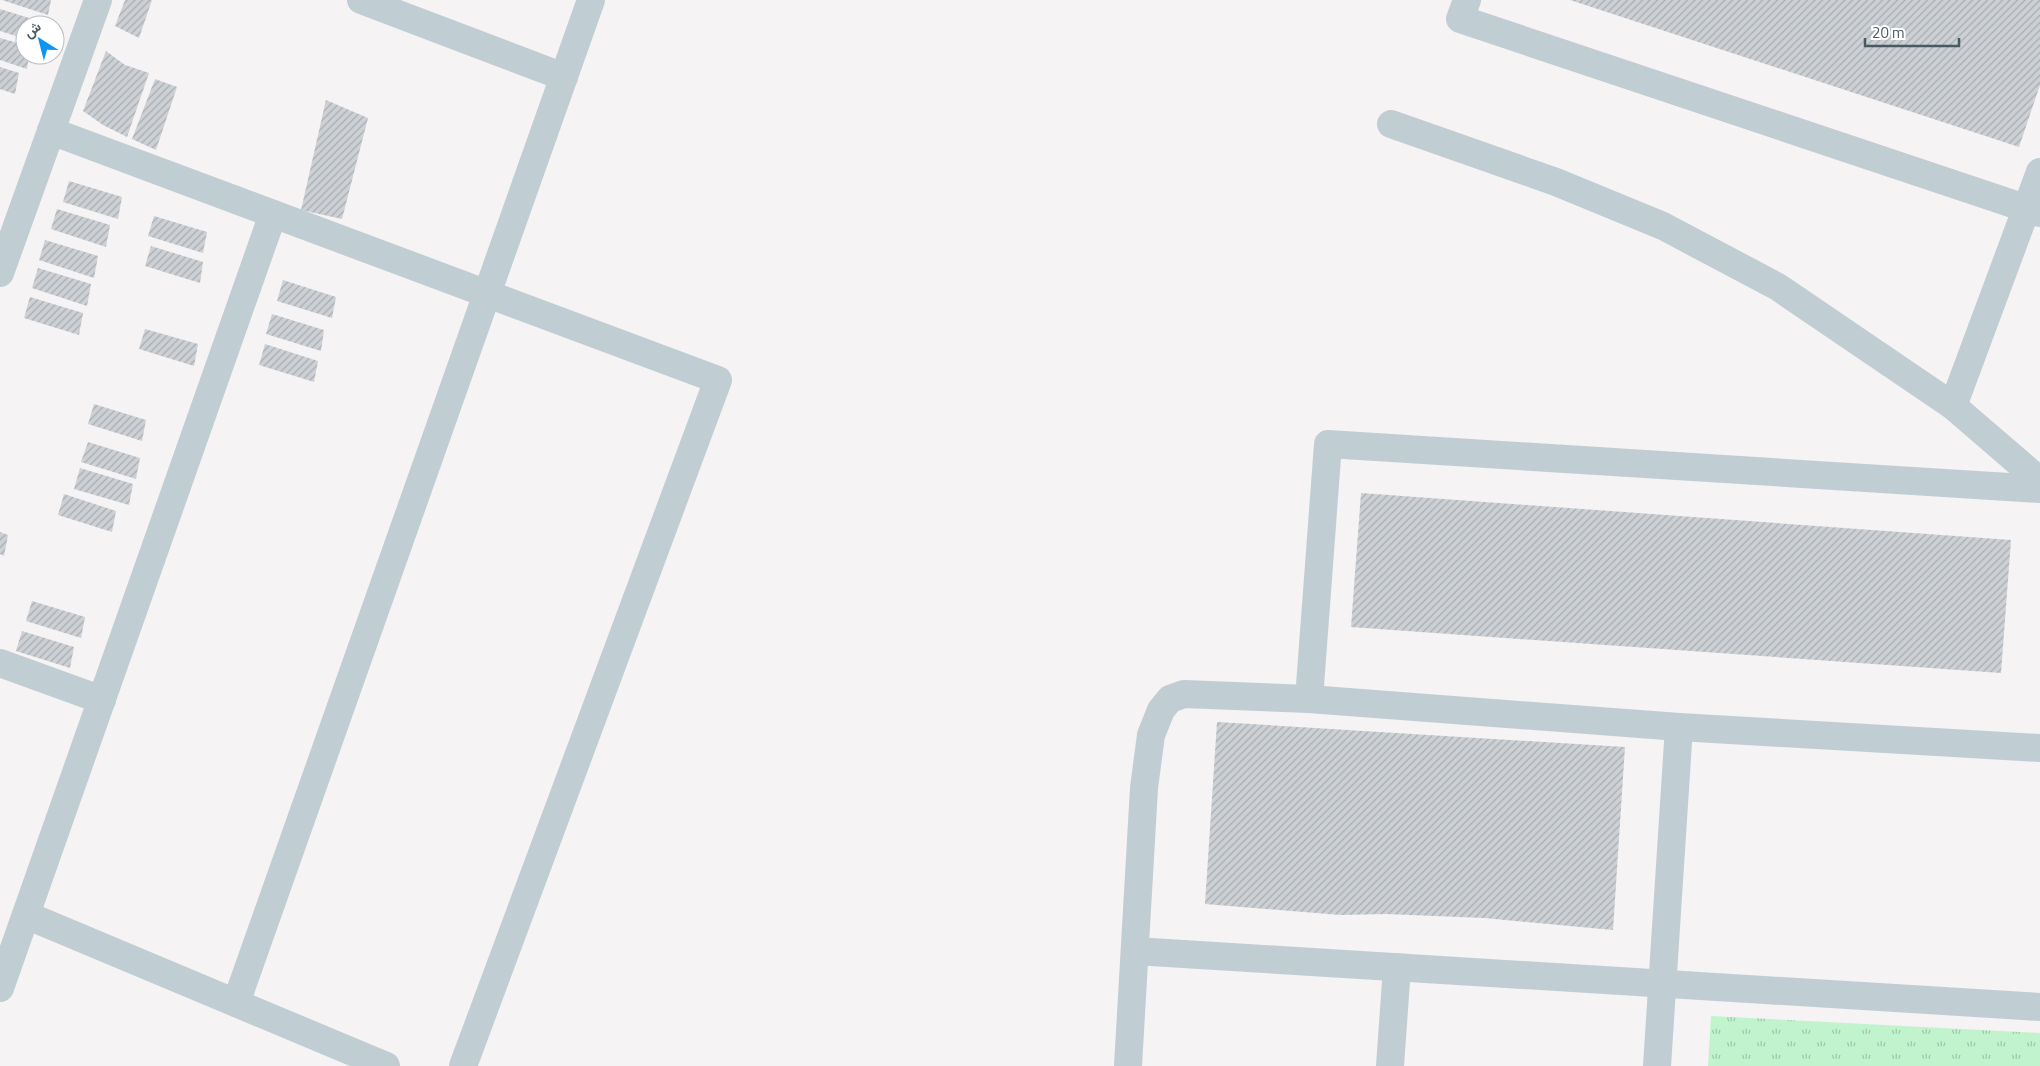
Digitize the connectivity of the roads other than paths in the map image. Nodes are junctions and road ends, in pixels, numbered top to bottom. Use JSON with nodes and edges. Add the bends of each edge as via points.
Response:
{"nodes":[{"id":1,"x":98,"y":0,"type":"edge"},
{"id":2,"x":361,"y":0,"type":"edge"},
{"id":3,"x":591,"y":0,"type":"edge"},
{"id":4,"x":1467,"y":0,"type":"edge"},
{"id":5,"x":564,"y":77,"type":"junction"},
{"id":6,"x":1391,"y":124,"type":"dead end"},
{"id":7,"x":51,"y":131,"type":"junction"},
{"id":8,"x":2040,"y":172,"type":"edge"},
{"id":9,"x":2033,"y":210,"type":"edge"},
{"id":10,"x":273,"y":214,"type":"junction"},
{"id":11,"x":0,"y":273,"type":"edge"},
{"id":12,"x":487,"y":294,"type":"junction"},
{"id":13,"x":1953,"y":406,"type":"junction"},
{"id":14,"x":2040,"y":481,"type":"edge"},
{"id":15,"x":2040,"y":489,"type":"edge"},
{"id":16,"x":0,"y":662,"type":"edge"},
{"id":17,"x":1309,"y":699,"type":"junction"},
{"id":18,"x":102,"y":700,"type":"junction"},
{"id":19,"x":1679,"y":727,"type":"junction"},
{"id":20,"x":2040,"y":748,"type":"edge"},
{"id":21,"x":26,"y":915,"type":"junction"},
{"id":22,"x":1135,"y":951,"type":"junction"},
{"id":23,"x":1397,"y":967,"type":"junction"},
{"id":24,"x":1662,"y":984,"type":"junction"},
{"id":25,"x":0,"y":988,"type":"edge"},
{"id":26,"x":236,"y":1003,"type":"junction"},
{"id":27,"x":2040,"y":1007,"type":"edge"},
{"id":28,"x":386,"y":1066,"type":"edge"},
{"id":29,"x":463,"y":1066,"type":"edge"},
{"id":30,"x":1128,"y":1066,"type":"edge"},
{"id":31,"x":1390,"y":1066,"type":"edge"},
{"id":32,"x":1657,"y":1066,"type":"edge"}],
"edges":[{"from":1,"to":7,"type":"street"},
{"from":2,"to":5,"type":"street"},
{"from":3,"to":5,"type":"street"},
{"from":4,"to":9,"type":"street","via":[[1460,19]]},
{"from":5,"to":12,"type":"street"},
{"from":6,"to":13,"type":"street","via":[[1556,182],[1663,226],[1778,287]]},
{"from":7,"to":10,"type":"street"},
{"from":7,"to":11,"type":"street"},
{"from":8,"to":9,"type":"street"},
{"from":9,"to":13,"type":"street"},
{"from":10,"to":12,"type":"street"},
{"from":10,"to":18,"type":"street"},
{"from":12,"to":26,"type":"street"},
{"from":12,"to":29,"type":"street","via":[[718,380]]},
{"from":13,"to":14,"type":"street"},
{"from":15,"to":17,"type":"street","via":[[1328,444]]},
{"from":16,"to":18,"type":"street"},
{"from":17,"to":19,"type":"street"},
{"from":17,"to":22,"type":"street","via":[[1184,694],[1170,699],[1161,710],[1151,735],[1144,788]]},
{"from":18,"to":21,"type":"street"},
{"from":19,"to":20,"type":"street"},
{"from":19,"to":24,"type":"street"},
{"from":21,"to":25,"type":"street"},
{"from":21,"to":26,"type":"street"},
{"from":22,"to":23,"type":"street"},
{"from":22,"to":30,"type":"street"},
{"from":23,"to":24,"type":"street"},
{"from":23,"to":31,"type":"street"},
{"from":24,"to":27,"type":"street"},
{"from":24,"to":32,"type":"street"},
{"from":26,"to":28,"type":"street"}]}
